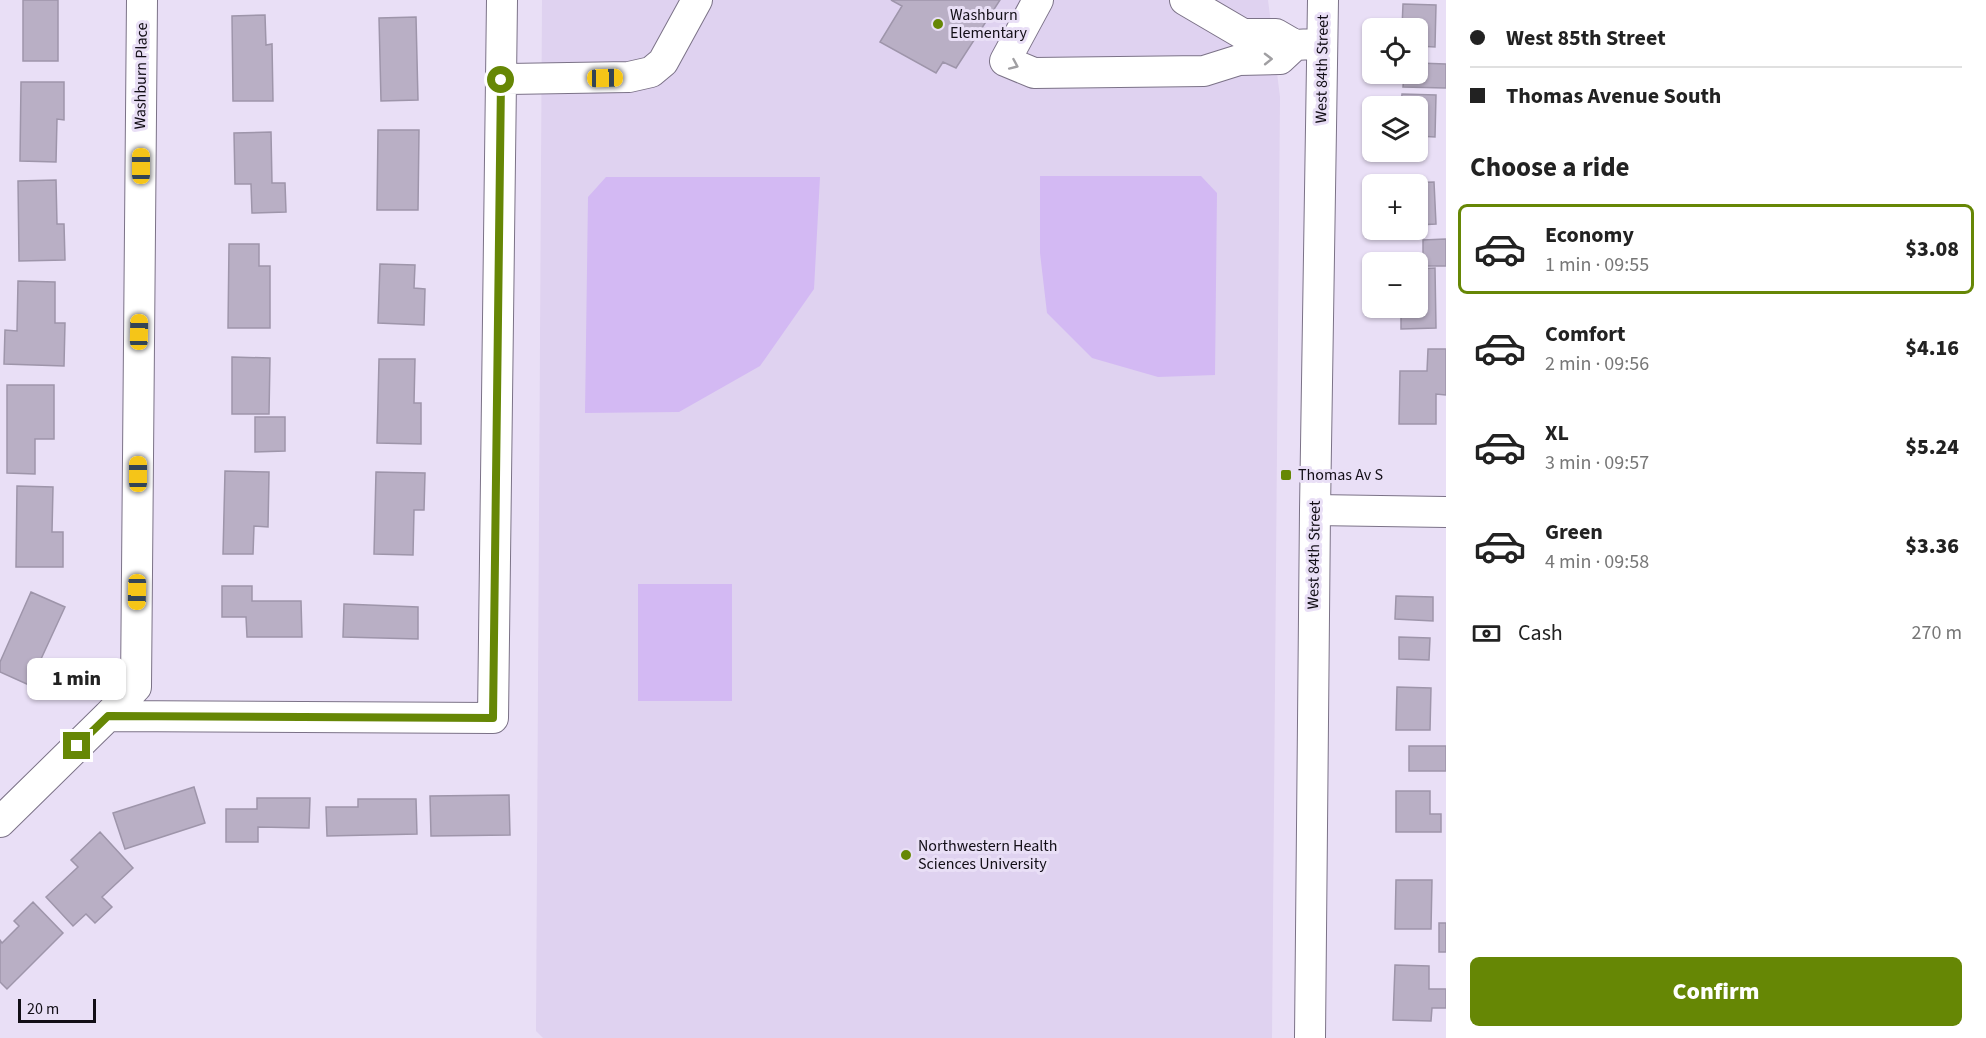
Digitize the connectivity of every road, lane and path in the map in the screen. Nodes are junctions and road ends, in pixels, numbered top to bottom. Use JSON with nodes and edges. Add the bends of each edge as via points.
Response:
{"nodes":[{"id":1,"x":142,"y":0,"type":"edge"},
{"id":2,"x":502,"y":0,"type":"edge"},
{"id":3,"x":698,"y":0,"type":"edge"},
{"id":4,"x":1038,"y":0,"type":"edge"},
{"id":5,"x":1185,"y":0,"type":"edge"},
{"id":6,"x":1323,"y":0,"type":"edge"},
{"id":7,"x":1227,"y":25,"type":"junction"},
{"id":8,"x":1309,"y":45,"type":"junction"},
{"id":9,"x":1228,"y":62,"type":"junction"},
{"id":10,"x":501,"y":80,"type":"junction"},
{"id":11,"x":1315,"y":510,"type":"junction"},
{"id":12,"x":1446,"y":512,"type":"edge"},
{"id":13,"x":108,"y":716,"type":"junction"},
{"id":14,"x":0,"y":822,"type":"edge"},
{"id":15,"x":1310,"y":1038,"type":"edge"}],
"edges":[{"from":1,"to":13,"type":"street","name":"Washburn Place","via":[[136,687]]},
{"from":2,"to":10,"type":"street"},
{"from":3,"to":10,"type":"street","via":[[663,62],[651,72],[629,77]]},
{"from":4,"to":9,"type":"street","one_way":true,"via":[[1005,61],[1034,73],[1204,70]]},
{"from":5,"to":7,"type":"street"},
{"from":6,"to":8,"type":"street","name":"West 84th Street"},
{"from":7,"to":8,"type":"street","via":[[1243,34],[1276,34]]},
{"from":7,"to":9,"type":"street"},
{"from":9,"to":8,"type":"street","one_way":true,"via":[[1280,59]]},
{"from":8,"to":11,"type":"street","name":"West 84th Street"},
{"from":10,"to":13,"type":"street","via":[[493,718]]},
{"from":11,"to":12,"type":"street"},
{"from":11,"to":15,"type":"street","name":"West 84th Street"},
{"from":13,"to":14,"type":"street","name":"Washburn Place"}]}
